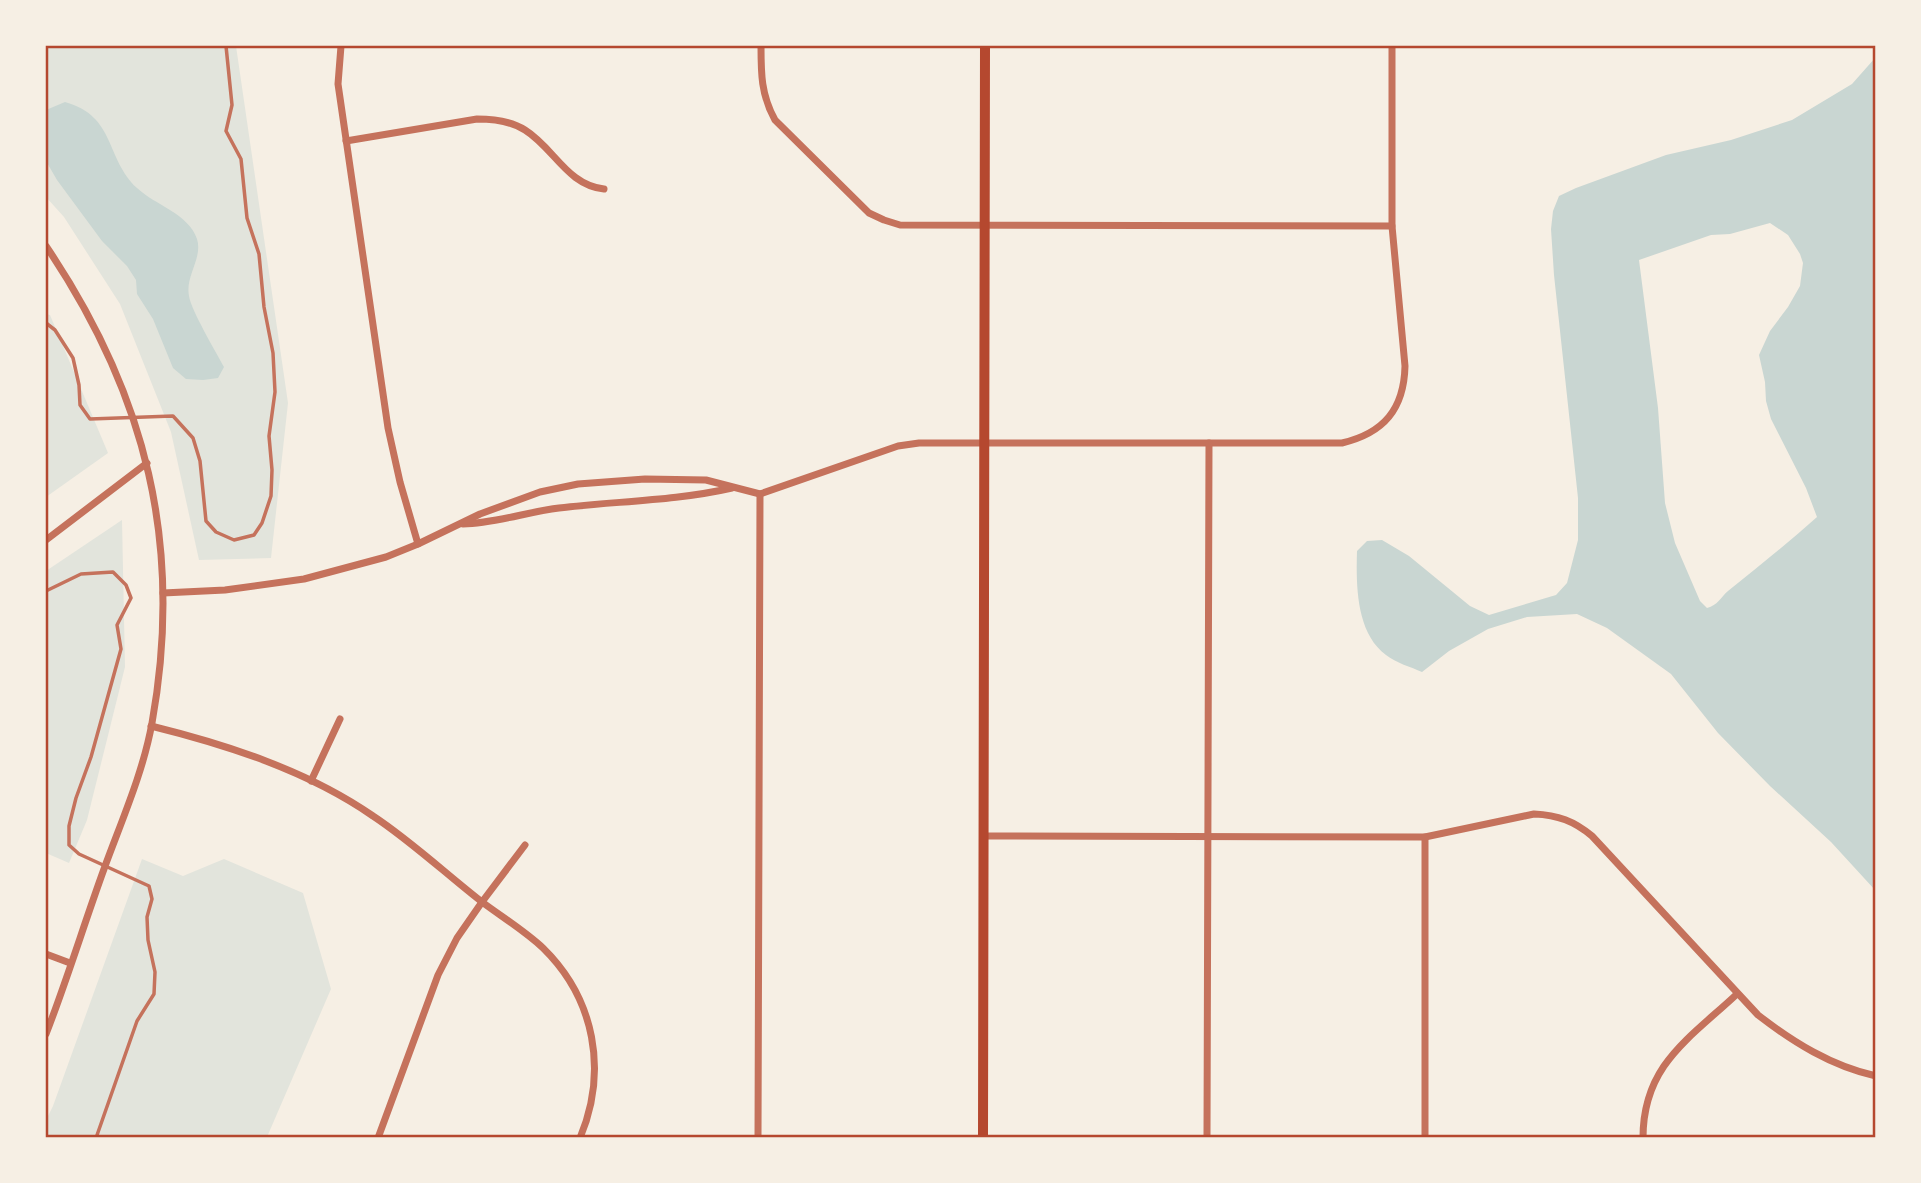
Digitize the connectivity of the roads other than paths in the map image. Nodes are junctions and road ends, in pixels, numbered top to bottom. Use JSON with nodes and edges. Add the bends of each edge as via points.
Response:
{"nodes":[{"id":1,"x":226,"y":46,"type":"edge"},
{"id":2,"x":341,"y":46,"type":"edge"},
{"id":3,"x":761,"y":46,"type":"edge"},
{"id":4,"x":985,"y":46,"type":"edge"},
{"id":5,"x":1392,"y":46,"type":"edge"},
{"id":6,"x":346,"y":141,"type":"junction"},
{"id":7,"x":604,"y":189,"type":"dead end"},
{"id":8,"x":985,"y":225,"type":"junction"},
{"id":9,"x":1392,"y":226,"type":"junction"},
{"id":10,"x":46,"y":246,"type":"edge"},
{"id":11,"x":46,"y":323,"type":"edge"},
{"id":12,"x":134,"y":417,"type":"junction"},
{"id":13,"x":984,"y":443,"type":"junction"},
{"id":14,"x":1209,"y":443,"type":"junction"},
{"id":15,"x":146,"y":463,"type":"junction"},
{"id":16,"x":733,"y":487,"type":"junction"},
{"id":17,"x":760,"y":494,"type":"junction"},
{"id":18,"x":459,"y":524,"type":"junction"},
{"id":19,"x":46,"y":540,"type":"edge"},
{"id":20,"x":418,"y":544,"type":"junction"},
{"id":21,"x":46,"y":591,"type":"edge"},
{"id":22,"x":163,"y":593,"type":"junction"},
{"id":23,"x":340,"y":719,"type":"dead end"},
{"id":24,"x":152,"y":726,"type":"junction"},
{"id":25,"x":311,"y":781,"type":"junction"},
{"id":26,"x":983,"y":836,"type":"junction"},
{"id":27,"x":1208,"y":836,"type":"junction"},
{"id":28,"x":1425,"y":837,"type":"junction"},
{"id":29,"x":525,"y":845,"type":"dead end"},
{"id":30,"x":105,"y":867,"type":"junction"},
{"id":31,"x":482,"y":902,"type":"junction"},
{"id":32,"x":46,"y":954,"type":"edge"},
{"id":33,"x":70,"y":963,"type":"junction"},
{"id":34,"x":1737,"y":994,"type":"junction"},
{"id":35,"x":46,"y":1034,"type":"edge"},
{"id":36,"x":1875,"y":1076,"type":"edge"},
{"id":37,"x":96,"y":1138,"type":"edge"},
{"id":38,"x":378,"y":1138,"type":"edge"},
{"id":39,"x":580,"y":1138,"type":"edge"},
{"id":40,"x":758,"y":1138,"type":"edge"},
{"id":41,"x":983,"y":1138,"type":"edge"},
{"id":42,"x":1207,"y":1138,"type":"edge"},
{"id":43,"x":1425,"y":1138,"type":"edge"},
{"id":44,"x":1643,"y":1138,"type":"edge"}],
"edges":[{"from":1,"to":12,"type":"lane","via":[[232,105],[226,131],[242,159],[247,218],[259,254],[274,353],[271,496],[254,535],[234,540],[206,521],[193,438],[173,416]]},
{"from":2,"to":6,"type":"street","via":[[338,84]]},
{"from":3,"to":8,"type":"street","via":[[762,89],[775,120],[869,213],[900,225]]},
{"from":4,"to":8,"type":"main road"},
{"from":5,"to":9,"type":"street"},
{"from":6,"to":7,"type":"street","via":[[477,119],[509,122],[536,138],[573,177]]},
{"from":6,"to":20,"type":"street","via":[[388,428]]},
{"from":8,"to":9,"type":"street"},
{"from":8,"to":13,"type":"main road"},
{"from":9,"to":14,"type":"street","via":[[1405,366],[1405,383],[1392,414],[1370,433],[1342,443]]},
{"from":10,"to":12,"type":"street","via":[[96,327]]},
{"from":11,"to":12,"type":"lane","via":[[73,358],[80,405],[90,419]]},
{"from":12,"to":15,"type":"street"},
{"from":13,"to":14,"type":"street"},
{"from":13,"to":17,"type":"street","via":[[898,446]]},
{"from":13,"to":26,"type":"main road"},
{"from":14,"to":27,"type":"street"},
{"from":15,"to":19,"type":"street"},
{"from":15,"to":22,"type":"street","via":[[161,547]]},
{"from":16,"to":17,"type":"street"},
{"from":16,"to":18,"type":"street","via":[[696,496],[558,508]]},
{"from":16,"to":18,"type":"street","via":[[706,480],[578,484],[540,492]]},
{"from":17,"to":40,"type":"street"},
{"from":18,"to":20,"type":"street"},
{"from":20,"to":22,"type":"street","via":[[304,579]]},
{"from":21,"to":30,"type":"lane","via":[[81,574],[113,572],[131,598],[117,625],[121,649],[69,826],[69,845]]},
{"from":22,"to":24,"type":"street"},
{"from":23,"to":25,"type":"street"},
{"from":24,"to":25,"type":"street","via":[[209,740]]},
{"from":24,"to":30,"type":"street"},
{"from":25,"to":31,"type":"street","via":[[374,816]]},
{"from":26,"to":27,"type":"street"},
{"from":26,"to":41,"type":"main road"},
{"from":27,"to":28,"type":"street"},
{"from":27,"to":42,"type":"street"},
{"from":28,"to":34,"type":"street","via":[[1534,814],[1567,819],[1592,836]]},
{"from":28,"to":43,"type":"street"},
{"from":29,"to":31,"type":"street"},
{"from":30,"to":33,"type":"street"},
{"from":30,"to":37,"type":"lane","via":[[149,886],[148,940],[155,972],[153,993],[137,1021]]},
{"from":31,"to":38,"type":"street","via":[[438,975]]},
{"from":31,"to":39,"type":"street","via":[[541,946],[573,985],[586,1012],[593,1036],[595,1075]]},
{"from":32,"to":33,"type":"street"},
{"from":33,"to":35,"type":"street"},
{"from":34,"to":36,"type":"street","via":[[1758,1015],[1814,1053]]},
{"from":34,"to":44,"type":"street","via":[[1661,1068],[1646,1102]]}]}
